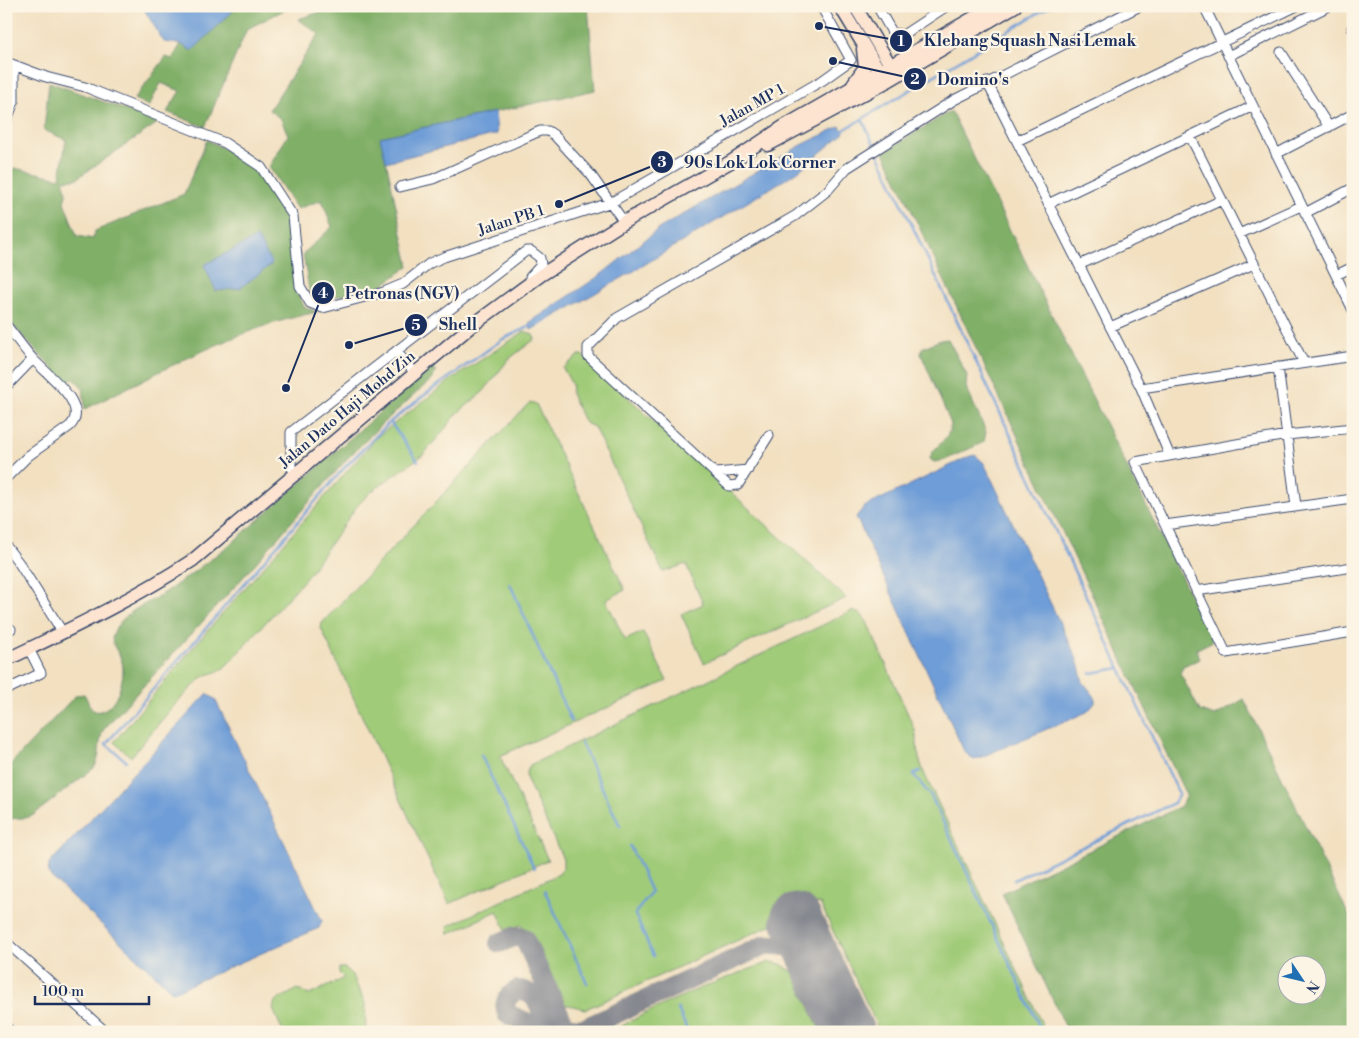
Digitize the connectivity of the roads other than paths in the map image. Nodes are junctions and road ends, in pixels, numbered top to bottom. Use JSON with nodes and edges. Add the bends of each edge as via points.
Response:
{"nodes":[{"id":1,"x":821,"y":6,"type":"edge"},
{"id":2,"x":840,"y":6,"type":"edge"},
{"id":3,"x":855,"y":6,"type":"edge"},
{"id":4,"x":877,"y":6,"type":"edge"},
{"id":5,"x":947,"y":6,"type":"edge"},
{"id":6,"x":994,"y":6,"type":"edge"},
{"id":7,"x":1015,"y":6,"type":"edge"},
{"id":8,"x":1140,"y":6,"type":"edge"},
{"id":9,"x":1204,"y":6,"type":"edge"},
{"id":10,"x":1296,"y":6,"type":"edge"},
{"id":11,"x":1327,"y":7,"type":"edge"},
{"id":12,"x":870,"y":32,"type":"junction"},
{"id":13,"x":1222,"y":42,"type":"junction"},
{"id":14,"x":862,"y":44,"type":"junction"},
{"id":15,"x":916,"y":52,"type":"junction"},
{"id":16,"x":1281,"y":52,"type":"dead end"},
{"id":17,"x":1228,"y":56,"type":"junction"},
{"id":18,"x":10,"y":64,"type":"edge"},
{"id":19,"x":888,"y":74,"type":"junction"},
{"id":20,"x":987,"y":82,"type":"junction"},
{"id":21,"x":846,"y":92,"type":"junction"},
{"id":22,"x":1253,"y":106,"type":"junction"},
{"id":23,"x":1353,"y":114,"type":"edge"},
{"id":24,"x":6,"y":122,"type":"edge"},
{"id":25,"x":1329,"y":127,"type":"junction"},
{"id":26,"x":1190,"y":136,"type":"junction"},
{"id":27,"x":1017,"y":141,"type":"junction"},
{"id":28,"x":1276,"y":154,"type":"junction"},
{"id":29,"x":732,"y":161,"type":"junction"},
{"id":30,"x":400,"y":187,"type":"dead end"},
{"id":31,"x":1353,"y":188,"type":"edge"},
{"id":32,"x":1222,"y":200,"type":"junction"},
{"id":33,"x":612,"y":202,"type":"junction"},
{"id":34,"x":1048,"y":204,"type":"junction"},
{"id":35,"x":1303,"y":209,"type":"junction"},
{"id":36,"x":624,"y":222,"type":"junction"},
{"id":37,"x":1240,"y":234,"type":"junction"},
{"id":38,"x":1254,"y":264,"type":"junction"},
{"id":39,"x":1079,"y":265,"type":"junction"},
{"id":40,"x":1353,"y":267,"type":"edge"},
{"id":41,"x":1336,"y":275,"type":"junction"},
{"id":42,"x":499,"y":306,"type":"junction"},
{"id":43,"x":1353,"y":310,"type":"edge"},
{"id":44,"x":6,"y":325,"type":"edge"},
{"id":45,"x":1110,"y":327,"type":"junction"},
{"id":46,"x":396,"y":351,"type":"junction"},
{"id":47,"x":1353,"y":356,"type":"edge"},
{"id":48,"x":33,"y":359,"type":"junction"},
{"id":49,"x":1304,"y":364,"type":"junction"},
{"id":50,"x":1278,"y":368,"type":"junction"},
{"id":51,"x":415,"y":373,"type":"junction"},
{"id":52,"x":6,"y":387,"type":"edge"},
{"id":53,"x":1141,"y":388,"type":"junction"},
{"id":54,"x":1353,"y":428,"type":"edge"},
{"id":55,"x":768,"y":435,"type":"dead end"},
{"id":56,"x":1287,"y":435,"type":"junction"},
{"id":57,"x":1170,"y":454,"type":"junction"},
{"id":58,"x":748,"y":470,"type":"junction"},
{"id":59,"x":716,"y":473,"type":"junction"},
{"id":60,"x":296,"y":474,"type":"junction"},
{"id":61,"x":6,"y":478,"type":"edge"},
{"id":62,"x":1353,"y":499,"type":"edge"},
{"id":63,"x":1296,"y":506,"type":"junction"},
{"id":64,"x":1165,"y":526,"type":"junction"},
{"id":65,"x":6,"y":546,"type":"edge"},
{"id":66,"x":1353,"y":567,"type":"edge"},
{"id":67,"x":1196,"y":591,"type":"junction"},
{"id":68,"x":1353,"y":632,"type":"edge"},
{"id":69,"x":63,"y":633,"type":"junction"},
{"id":70,"x":29,"y":649,"type":"junction"},
{"id":71,"x":6,"y":660,"type":"edge"},
{"id":72,"x":6,"y":690,"type":"edge"},
{"id":73,"x":6,"y":942,"type":"edge"},
{"id":74,"x":6,"y":1027,"type":"edge"},
{"id":75,"x":11,"y":1032,"type":"edge"},
{"id":76,"x":106,"y":1032,"type":"edge"}],
"edges":[{"from":1,"to":33,"type":"street","name":"Jalan MP 1","via":[[850,61],[823,80]]},
{"from":2,"to":14,"type":"main road"},
{"from":3,"to":12,"type":"main road"},
{"from":4,"to":5,"type":"street","via":[[892,32],[902,35]]},
{"from":6,"to":15,"type":"main road"},
{"from":7,"to":19,"type":"main road"},
{"from":8,"to":20,"type":"street"},
{"from":9,"to":13,"type":"street"},
{"from":10,"to":13,"type":"street"},
{"from":11,"to":17,"type":"street"},
{"from":12,"to":15,"type":"main road","via":[[891,53]]},
{"from":12,"to":19,"type":"main road"},
{"from":13,"to":17,"type":"street"},
{"from":13,"to":27,"type":"street"},
{"from":14,"to":19,"type":"main road"},
{"from":14,"to":21,"type":"main road","via":[[865,67]]},
{"from":15,"to":19,"type":"main road"},
{"from":16,"to":25,"type":"street"},
{"from":17,"to":22,"type":"street"},
{"from":18,"to":24,"type":"street","via":[[14,102]]},
{"from":18,"to":33,"type":"street","name":"Jalan PB 1","via":[[85,87],[225,143],[261,167],[293,216],[300,286],[305,298],[316,307],[384,292],[444,257]]},
{"from":19,"to":21,"type":"main road"},
{"from":19,"to":29,"type":"main road","via":[[788,135]]},
{"from":20,"to":27,"type":"street"},
{"from":20,"to":59,"type":"street","via":[[839,175],[827,191],[795,216],[616,318],[588,347],[588,356]]},
{"from":21,"to":29,"type":"main road","via":[[783,127]]},
{"from":22,"to":26,"type":"street"},
{"from":22,"to":28,"type":"street"},
{"from":23,"to":25,"type":"street"},
{"from":25,"to":28,"type":"street"},
{"from":26,"to":32,"type":"street"},
{"from":26,"to":34,"type":"street"},
{"from":27,"to":34,"type":"street"},
{"from":28,"to":35,"type":"street"},
{"from":29,"to":36,"type":"main road","name":"Jalan Dato Haji Mohd Zin"},
{"from":30,"to":33,"type":"street","via":[[433,179],[540,131],[548,131]]},
{"from":31,"to":35,"type":"street"},
{"from":32,"to":37,"type":"street"},
{"from":32,"to":39,"type":"street"},
{"from":33,"to":36,"type":"street"},
{"from":34,"to":39,"type":"street"},
{"from":35,"to":37,"type":"street"},
{"from":35,"to":41,"type":"street"},
{"from":36,"to":42,"type":"main road","name":"Jalan Dato Haji Mohd Zin"},
{"from":37,"to":38,"type":"street"},
{"from":38,"to":45,"type":"street"},
{"from":38,"to":49,"type":"street"},
{"from":39,"to":45,"type":"street"},
{"from":40,"to":41,"type":"street"},
{"from":41,"to":43,"type":"street"},
{"from":42,"to":46,"type":"street","via":[[537,271],[541,265],[536,253],[526,251]]},
{"from":42,"to":51,"type":"main road","name":"Jalan Dato Haji Mohd Zin"},
{"from":44,"to":48,"type":"street"},
{"from":45,"to":53,"type":"street"},
{"from":46,"to":51,"type":"street"},
{"from":46,"to":60,"type":"street","via":[[291,432],[291,467]]},
{"from":47,"to":49,"type":"street"},
{"from":48,"to":52,"type":"street"},
{"from":48,"to":61,"type":"street","via":[[66,393],[76,417],[70,426],[28,456]]},
{"from":49,"to":50,"type":"street"},
{"from":50,"to":53,"type":"street"},
{"from":50,"to":56,"type":"street"},
{"from":51,"to":60,"type":"main road","name":"Jalan Dato Haji Mohd Zin"},
{"from":53,"to":57,"type":"street"},
{"from":54,"to":56,"type":"street"},
{"from":55,"to":58,"type":"street"},
{"from":56,"to":57,"type":"street"},
{"from":56,"to":63,"type":"street"},
{"from":57,"to":64,"type":"street","via":[[1135,462]]},
{"from":58,"to":59,"type":"street"},
{"from":58,"to":59,"type":"street","via":[[734,487]]},
{"from":60,"to":69,"type":"main road","name":"Jalan Dato Haji Mohd Zin","via":[[193,560],[162,581]]},
{"from":62,"to":63,"type":"street"},
{"from":63,"to":64,"type":"street"},
{"from":64,"to":67,"type":"street"},
{"from":65,"to":69,"type":"street"},
{"from":66,"to":67,"type":"street"},
{"from":67,"to":68,"type":"street","via":[[1226,653]]},
{"from":69,"to":70,"type":"main road","name":"Jalan Dato Haji Mohd Zin"},
{"from":70,"to":71,"type":"main road","name":"Jalan Dato Haji Mohd Zin"},
{"from":70,"to":72,"type":"street","via":[[41,673]]},
{"from":73,"to":76,"type":"street"},
{"from":74,"to":75,"type":"street"}]}
